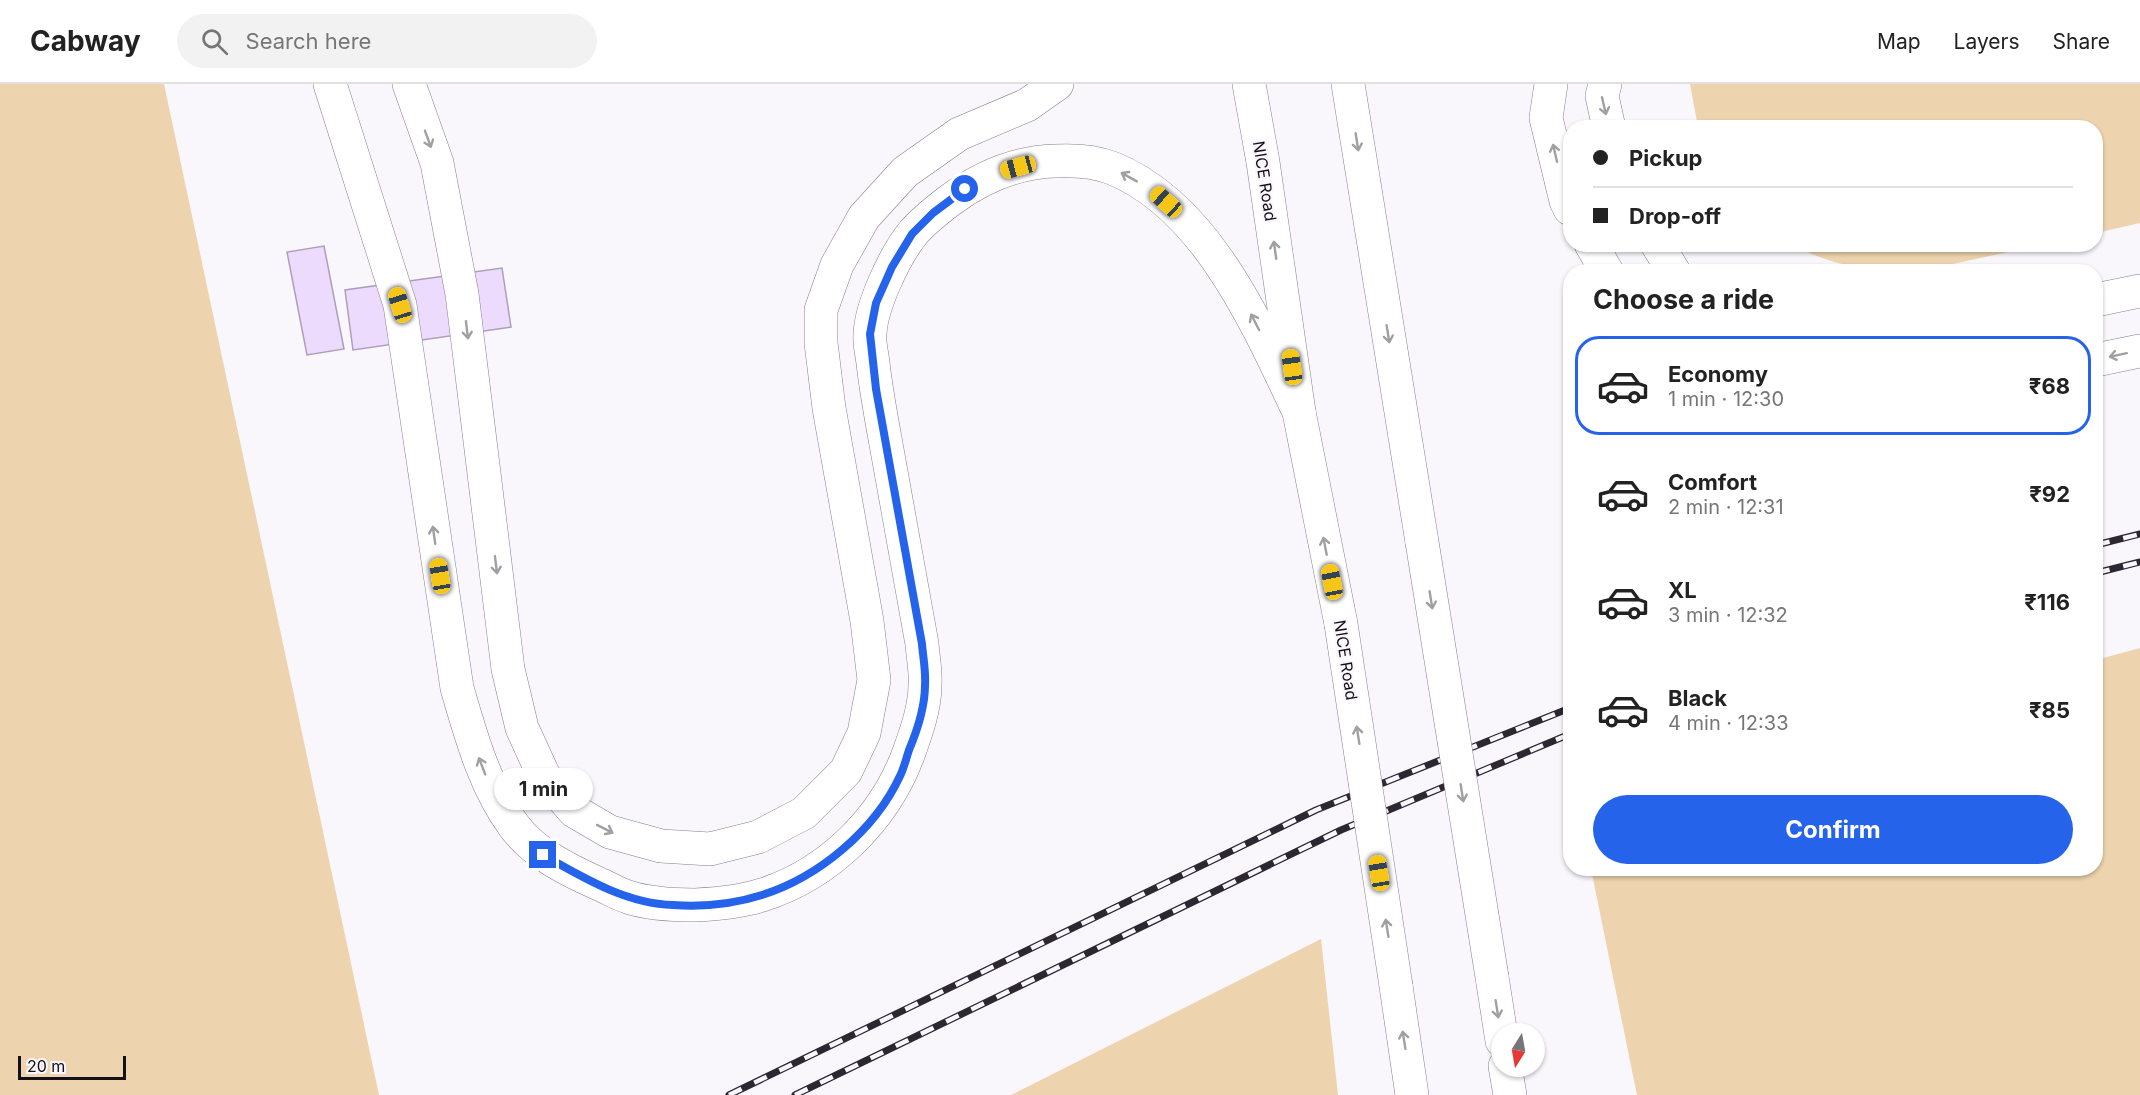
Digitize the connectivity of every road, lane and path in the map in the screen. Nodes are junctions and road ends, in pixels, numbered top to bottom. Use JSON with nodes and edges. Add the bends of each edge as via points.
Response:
{"nodes":[{"id":1,"x":330,"y":84,"type":"edge"},
{"id":2,"x":409,"y":84,"type":"edge"},
{"id":3,"x":1057,"y":84,"type":"edge"},
{"id":4,"x":1249,"y":84,"type":"edge"},
{"id":5,"x":1348,"y":84,"type":"edge"},
{"id":6,"x":1551,"y":84,"type":"edge"},
{"id":7,"x":1605,"y":84,"type":"edge"},
{"id":8,"x":1607,"y":120,"type":"edge"},
{"id":9,"x":1563,"y":189,"type":"edge"},
{"id":10,"x":2140,"y":291,"type":"edge"},
{"id":11,"x":2103,"y":299,"type":"edge"},
{"id":12,"x":2140,"y":351,"type":"edge"},
{"id":13,"x":2103,"y":359,"type":"edge"},
{"id":14,"x":1299,"y":412,"type":"junction"},
{"id":15,"x":1499,"y":1023,"type":"edge"},
{"id":16,"x":1508,"y":1077,"type":"edge"},
{"id":17,"x":1413,"y":1095,"type":"edge"},
{"id":18,"x":1510,"y":1095,"type":"edge"}],
"edges":[{"from":14,"to":1,"type":"highway","one_way":true,"via":[[1232,281],[1180,214],[1153,190],[1112,168],[1082,160],[1038,161],[997,172],[965,189],[912,234],[876,303],[870,334],[926,686],[900,776],[882,806],[857,835],[801,878],[762,895],[721,904],[671,906],[629,897],[543,855],[514,827],[489,786],[471,738],[457,688],[400,305]]},
{"from":2,"to":3,"type":"highway","one_way":true,"via":[[437,163],[462,294],[508,669],[522,728],[544,776],[574,811],[610,832],[661,846],[710,849],[758,837],[804,813],[846,771],[864,734],[874,680],[821,343],[821,310],[837,265],[864,217],[905,172],[959,134],[1026,105]]},
{"from":14,"to":4,"type":"highway","name":"NICE Road","one_way":true},
{"from":5,"to":15,"type":"highway","one_way":true,"bridge":true},
{"from":9,"to":6,"type":"highway","one_way":true,"via":[[1546,118]]},
{"from":7,"to":8,"type":"highway","one_way":true,"via":[[1602,96]]},
{"from":10,"to":11,"type":"highway"},
{"from":12,"to":13,"type":"highway","one_way":true},
{"from":17,"to":14,"type":"highway","name":"NICE Road","one_way":true,"bridge":true,"via":[[1341,624]]},
{"from":16,"to":18,"type":"highway"}]}
